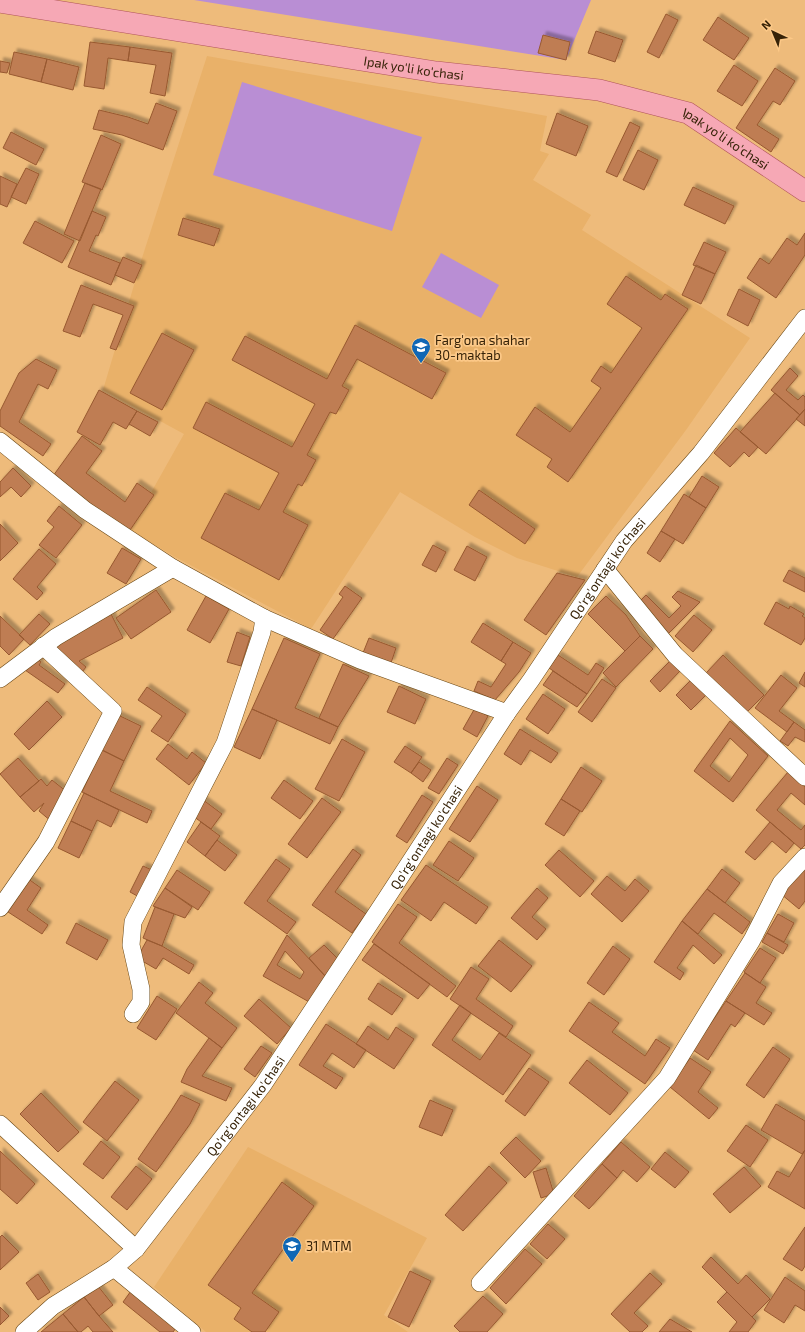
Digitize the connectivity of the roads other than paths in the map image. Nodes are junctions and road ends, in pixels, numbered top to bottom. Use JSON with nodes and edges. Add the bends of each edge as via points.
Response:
{"nodes":[{"id":1,"x":0,"y":2,"type":"edge"},
{"id":2,"x":805,"y":191,"type":"edge"},
{"id":3,"x":805,"y":318,"type":"edge"},
{"id":4,"x":0,"y":441,"type":"edge"},
{"id":5,"x":173,"y":568,"type":"junction"},
{"id":6,"x":605,"y":569,"type":"junction"},
{"id":7,"x":264,"y":618,"type":"junction"},
{"id":8,"x":43,"y":646,"type":"junction"},
{"id":9,"x":0,"y":678,"type":"edge"},
{"id":10,"x":507,"y":713,"type":"junction"},
{"id":11,"x":805,"y":777,"type":"edge"},
{"id":12,"x":805,"y":857,"type":"edge"},
{"id":13,"x":0,"y":908,"type":"edge"},
{"id":14,"x":133,"y":1014,"type":"dead end"},
{"id":15,"x":0,"y":1124,"type":"edge"},
{"id":16,"x":136,"y":1249,"type":"junction"},
{"id":17,"x":114,"y":1268,"type":"junction"},
{"id":18,"x":480,"y":1283,"type":"dead end"},
{"id":19,"x":24,"y":1332,"type":"edge"},
{"id":20,"x":192,"y":1332,"type":"edge"}],
"edges":[{"from":1,"to":2,"type":"main road","name":"Ipak yo'li ko'chasi","via":[[436,72],[599,90],[688,113]]},
{"from":3,"to":6,"type":"street","name":"Qo'rg'ontagi ko'chasi","via":[[701,453],[624,542]]},
{"from":4,"to":5,"type":"street","via":[[85,510]]},
{"from":5,"to":7,"type":"street"},
{"from":5,"to":8,"type":"street"},
{"from":6,"to":10,"type":"street","name":"Qo'rg'ontagi ko'chasi"},
{"from":6,"to":11,"type":"street","via":[[676,655]]},
{"from":7,"to":10,"type":"street","via":[[360,660]]},
{"from":7,"to":14,"type":"street","via":[[262,632],[225,743],[133,922],[131,944],[141,989],[141,1002]]},
{"from":8,"to":9,"type":"street"},
{"from":8,"to":13,"type":"street","via":[[113,710],[46,842]]},
{"from":10,"to":16,"type":"street","name":"Qo'rg'ontagi ko'chasi","via":[[263,1085]]},
{"from":12,"to":18,"type":"street","via":[[781,883],[752,940],[667,1078]]},
{"from":15,"to":16,"type":"street"},
{"from":16,"to":17,"type":"street","name":"Qo'rg'ontagi ko'chasi"},
{"from":17,"to":19,"type":"street","name":"Qo'rg'ontagi ko'chasi","via":[[53,1306]]},
{"from":17,"to":20,"type":"street"}]}
